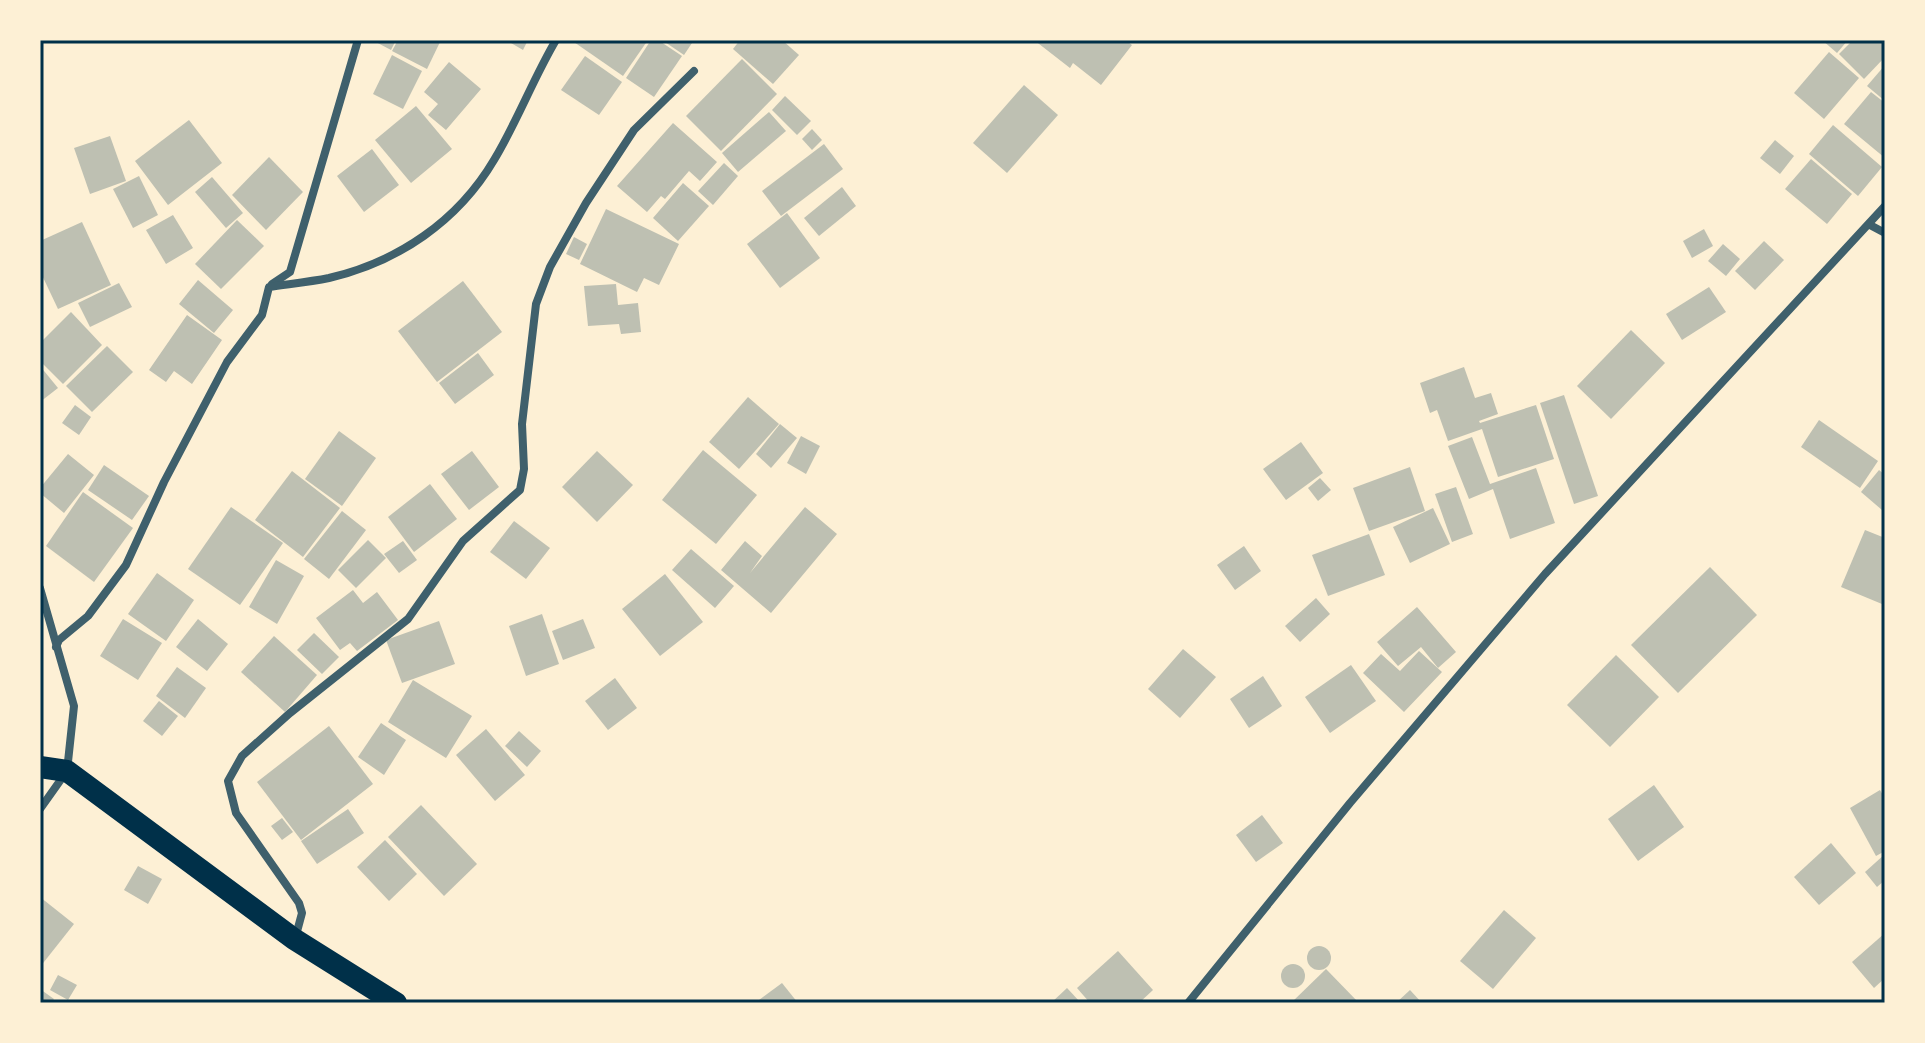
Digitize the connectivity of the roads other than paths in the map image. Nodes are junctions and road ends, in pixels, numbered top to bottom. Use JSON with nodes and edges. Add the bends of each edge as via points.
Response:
{"nodes":[{"id":1,"x":358,"y":40,"type":"edge"},
{"id":2,"x":556,"y":40,"type":"edge"},
{"id":3,"x":694,"y":71,"type":"dead end"},
{"id":4,"x":1885,"y":206,"type":"edge"},
{"id":5,"x":1870,"y":225,"type":"junction"},
{"id":6,"x":1885,"y":233,"type":"edge"},
{"id":7,"x":269,"y":287,"type":"junction"},
{"id":8,"x":40,"y":588,"type":"edge"},
{"id":9,"x":56,"y":647,"type":"junction"},
{"id":10,"x":40,"y":767,"type":"edge"},
{"id":11,"x":67,"y":771,"type":"junction"},
{"id":12,"x":40,"y":809,"type":"edge"},
{"id":13,"x":294,"y":939,"type":"junction"},
{"id":14,"x":396,"y":1003,"type":"edge"},
{"id":15,"x":1188,"y":1003,"type":"edge"}],
"edges":[{"from":1,"to":7,"type":"street","via":[[290,272]]},
{"from":2,"to":7,"type":"street","via":[[494,161],[458,209],[426,236],[392,254],[331,277]]},
{"from":3,"to":13,"type":"street","via":[[634,130],[550,267],[536,304],[520,490],[463,541],[408,619],[280,721],[242,756],[228,781],[236,813],[299,903],[302,913]]},
{"from":4,"to":5,"type":"street"},
{"from":5,"to":6,"type":"street"},
{"from":5,"to":15,"type":"street","via":[[1545,574]]},
{"from":7,"to":9,"type":"street","via":[[262,315],[227,362],[126,565],[88,616]]},
{"from":8,"to":9,"type":"street"},
{"from":9,"to":11,"type":"street","via":[[74,706]]},
{"from":10,"to":11,"type":"highway"},
{"from":11,"to":12,"type":"street"},
{"from":11,"to":13,"type":"highway"},
{"from":13,"to":14,"type":"highway"}]}
